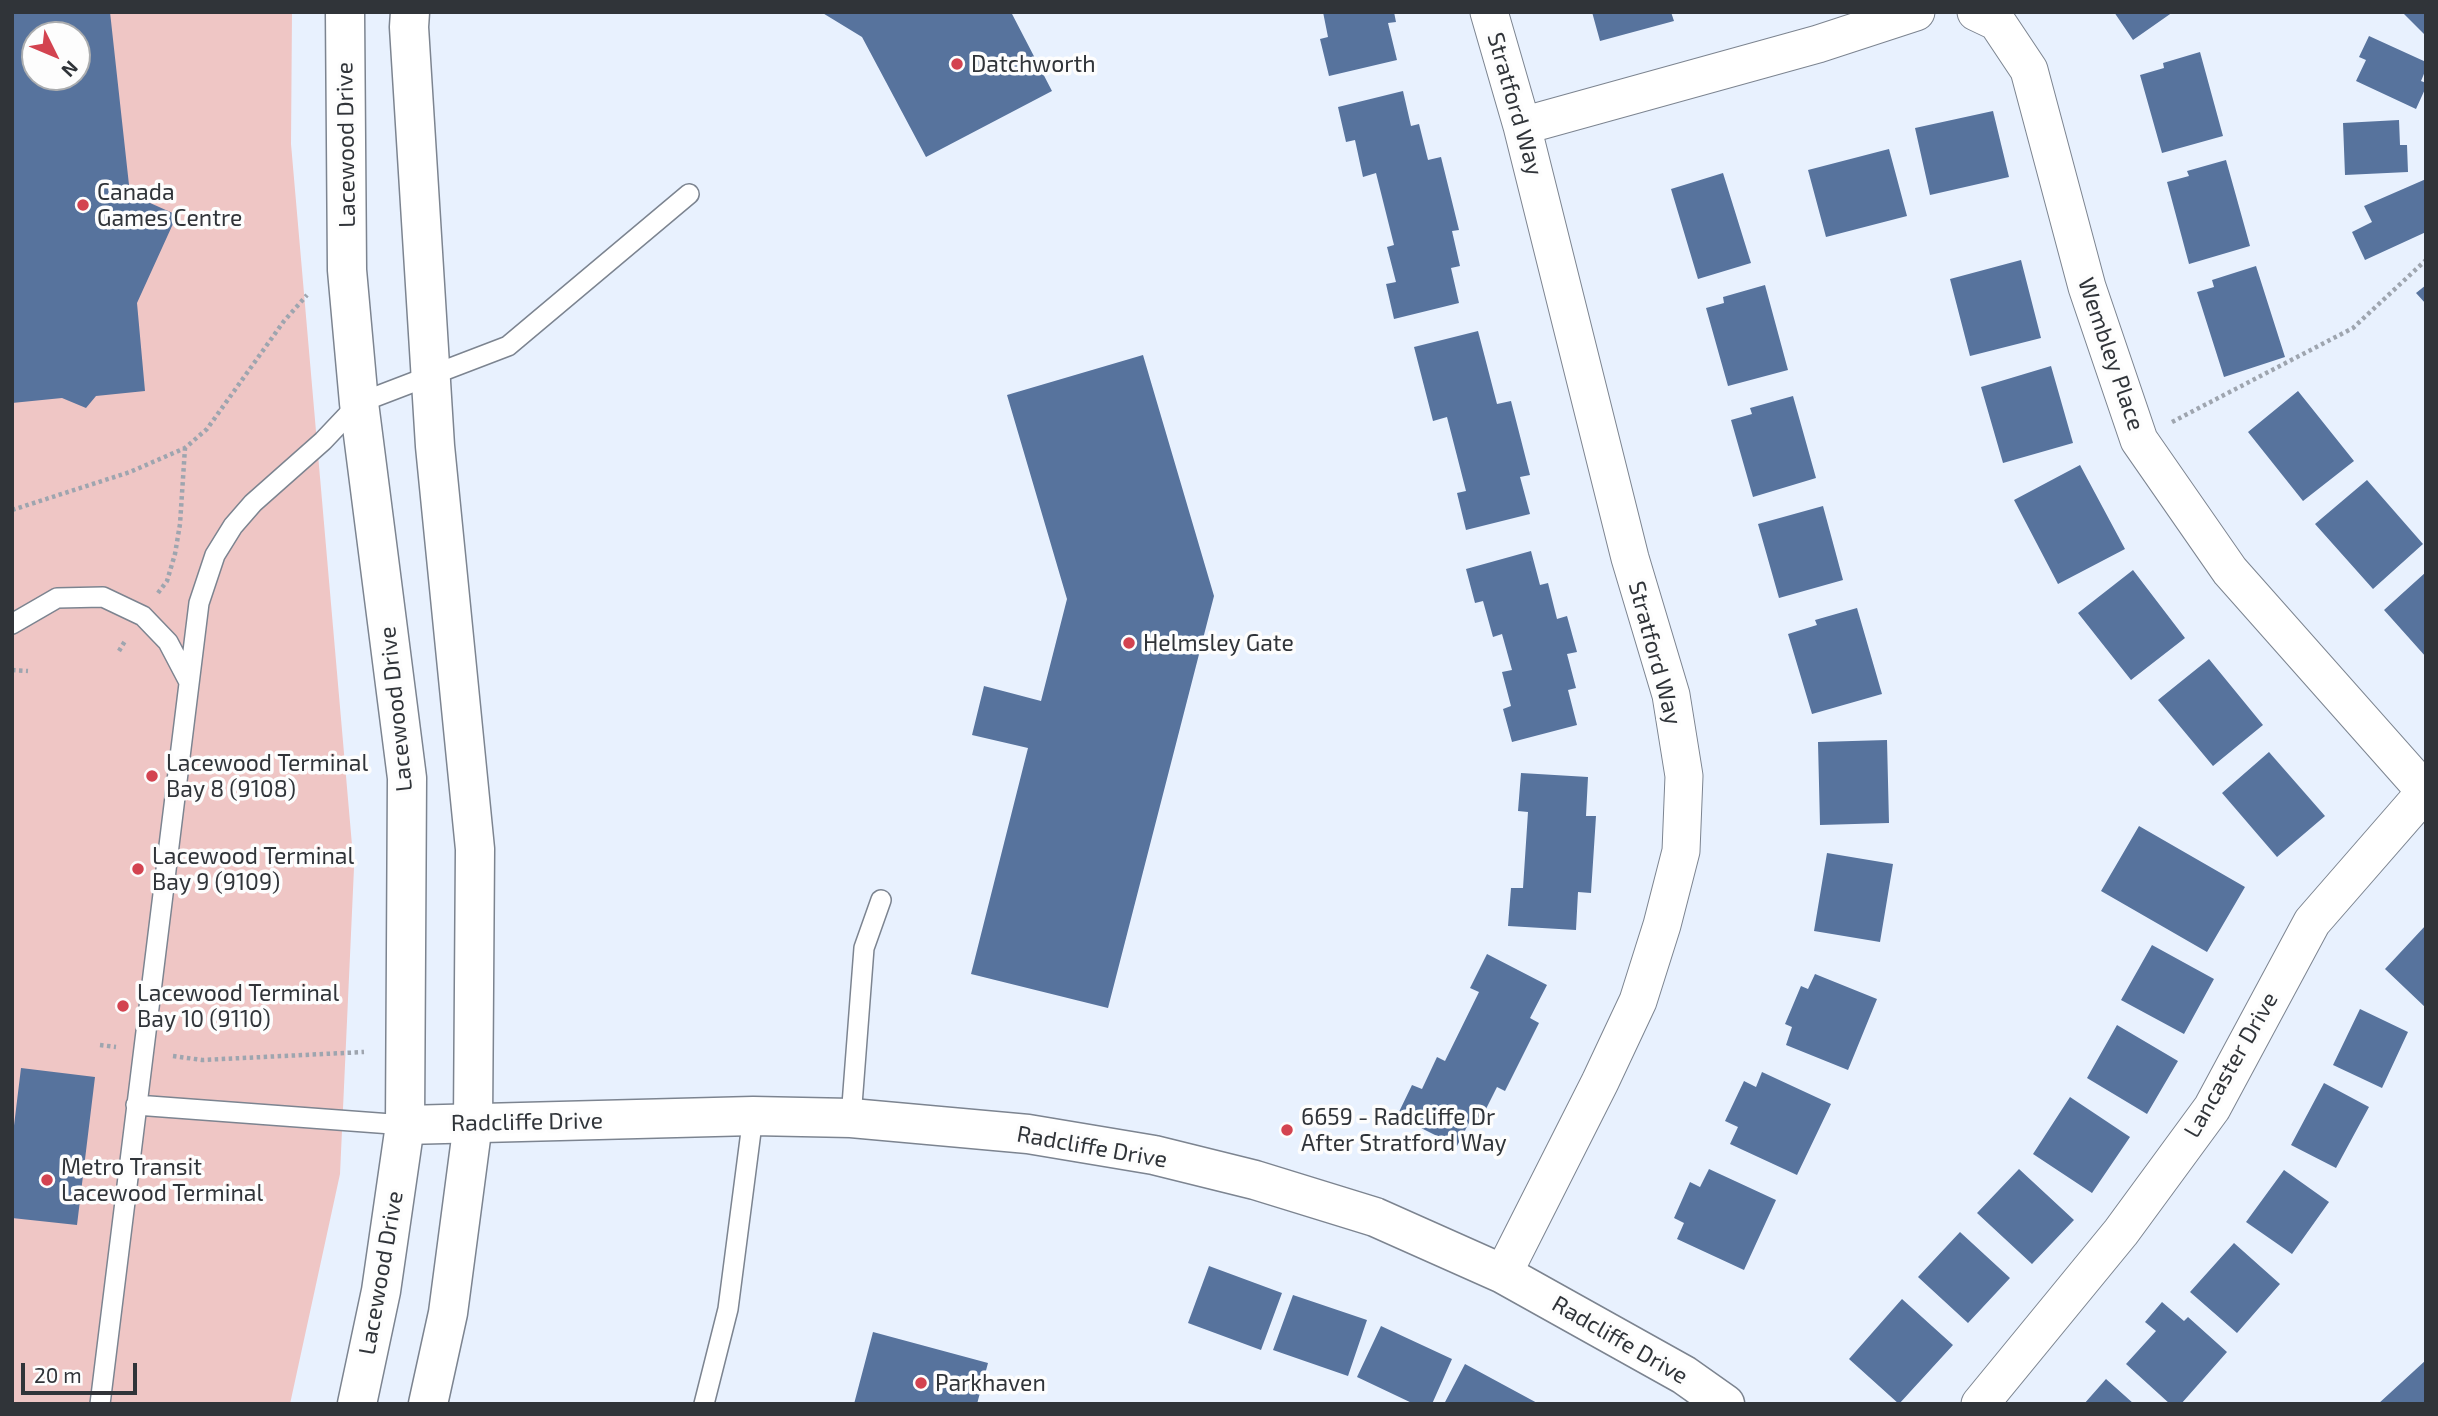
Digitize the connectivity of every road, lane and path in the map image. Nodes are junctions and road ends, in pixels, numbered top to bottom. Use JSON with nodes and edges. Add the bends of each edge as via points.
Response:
{"nodes":[{"id":1,"x":345,"y":12,"type":"edge"},
{"id":2,"x":410,"y":12,"type":"edge"},
{"id":3,"x":1489,"y":12,"type":"edge"},
{"id":4,"x":1916,"y":12,"type":"edge"},
{"id":5,"x":1976,"y":12,"type":"edge"},
{"id":6,"x":1522,"y":126,"type":"junction"},
{"id":7,"x":689,"y":194,"type":"dead end"},
{"id":8,"x":2426,"y":260,"type":"edge"},
{"id":9,"x":307,"y":295,"type":"dead end"},
{"id":10,"x":430,"y":374,"type":"junction"},
{"id":11,"x":359,"y":403,"type":"junction"},
{"id":12,"x":2139,"y":440,"type":"junction"},
{"id":13,"x":185,"y":448,"type":"junction"},
{"id":14,"x":12,"y":510,"type":"edge"},
{"id":15,"x":143,"y":616,"type":"junction"},
{"id":16,"x":12,"y":624,"type":"edge"},
{"id":17,"x":118,"y":651,"type":"dead end"},
{"id":18,"x":12,"y":670,"type":"edge"},
{"id":19,"x":28,"y":671,"type":"dead end"},
{"id":20,"x":189,"y":682,"type":"junction"},
{"id":21,"x":2425,"y":791,"type":"edge"},
{"id":22,"x":881,"y":900,"type":"dead end"},
{"id":23,"x":143,"y":1051,"type":"junction"},
{"id":24,"x":364,"y":1052,"type":"dead end"},
{"id":25,"x":136,"y":1105,"type":"junction"},
{"id":26,"x":752,"y":1116,"type":"junction"},
{"id":27,"x":851,"y":1118,"type":"junction"},
{"id":28,"x":473,"y":1123,"type":"junction"},
{"id":29,"x":405,"y":1125,"type":"junction"},
{"id":30,"x":1503,"y":1274,"type":"junction"},
{"id":31,"x":100,"y":1404,"type":"edge"},
{"id":32,"x":357,"y":1404,"type":"edge"},
{"id":33,"x":428,"y":1404,"type":"edge"},
{"id":34,"x":704,"y":1404,"type":"edge"},
{"id":35,"x":1725,"y":1404,"type":"edge"},
{"id":36,"x":1980,"y":1404,"type":"edge"}],
"edges":[{"from":1,"to":11,"type":"main road","name":"Lacewood Drive","via":[[348,270]]},
{"from":2,"to":10,"type":"main road"},
{"from":3,"to":6,"type":"street","name":"Stratford Way"},
{"from":4,"to":6,"type":"street","via":[[1818,44]]},
{"from":5,"to":12,"type":"street","name":"Wembley Place","via":[[1997,22],[2029,70],[2087,287]]},
{"from":6,"to":30,"type":"street","name":"Stratford Way","via":[[1630,558],[1671,695],[1684,776],[1681,851],[1638,1001]]},
{"from":7,"to":10,"type":"lane","via":[[508,346]]},
{"from":8,"to":12,"type":"path","via":[[2353,328]]},
{"from":9,"to":13,"type":"path","via":[[207,429]]},
{"from":10,"to":11,"type":"lane"},
{"from":10,"to":28,"type":"main road","via":[[475,849]]},
{"from":11,"to":20,"type":"lane","via":[[253,503],[215,555],[199,603]]},
{"from":11,"to":29,"type":"main road","name":"Lacewood Drive","via":[[407,778]]},
{"from":12,"to":21,"type":"street","name":"Wembley Place","via":[[2230,571]]},
{"from":13,"to":14,"type":"path","via":[[130,472]]},
{"from":13,"to":15,"type":"path","via":[[175,554],[167,581]]},
{"from":15,"to":16,"type":"lane","via":[[103,597],[57,598]]},
{"from":15,"to":17,"type":"path"},
{"from":15,"to":20,"type":"lane","via":[[168,642]]},
{"from":18,"to":19,"type":"path"},
{"from":20,"to":23,"type":"lane"},
{"from":21,"to":36,"type":"street","name":"Lancaster Drive","via":[[2312,922],[2212,1108],[2121,1232]]},
{"from":22,"to":27,"type":"lane","via":[[864,947]]},
{"from":23,"to":24,"type":"path","via":[[202,1060]]},
{"from":23,"to":25,"type":"lane"},
{"from":25,"to":29,"type":"lane"},
{"from":25,"to":31,"type":"lane"},
{"from":26,"to":27,"type":"main road","name":"Radcliffe Drive"},
{"from":26,"to":28,"type":"main road","name":"Radcliffe Drive"},
{"from":26,"to":34,"type":"lane","via":[[728,1309]]},
{"from":27,"to":30,"type":"main road","name":"Radcliffe Drive","via":[[1028,1134],[1154,1155],[1375,1217]]},
{"from":28,"to":29,"type":"main road","name":"Radcliffe Drive"},
{"from":28,"to":33,"type":"main road","via":[[448,1313]]},
{"from":29,"to":32,"type":"main road","name":"Lacewood Drive","via":[[381,1291]]},
{"from":30,"to":35,"type":"main road","name":"Radcliffe Drive","via":[[1684,1375]]}]}
